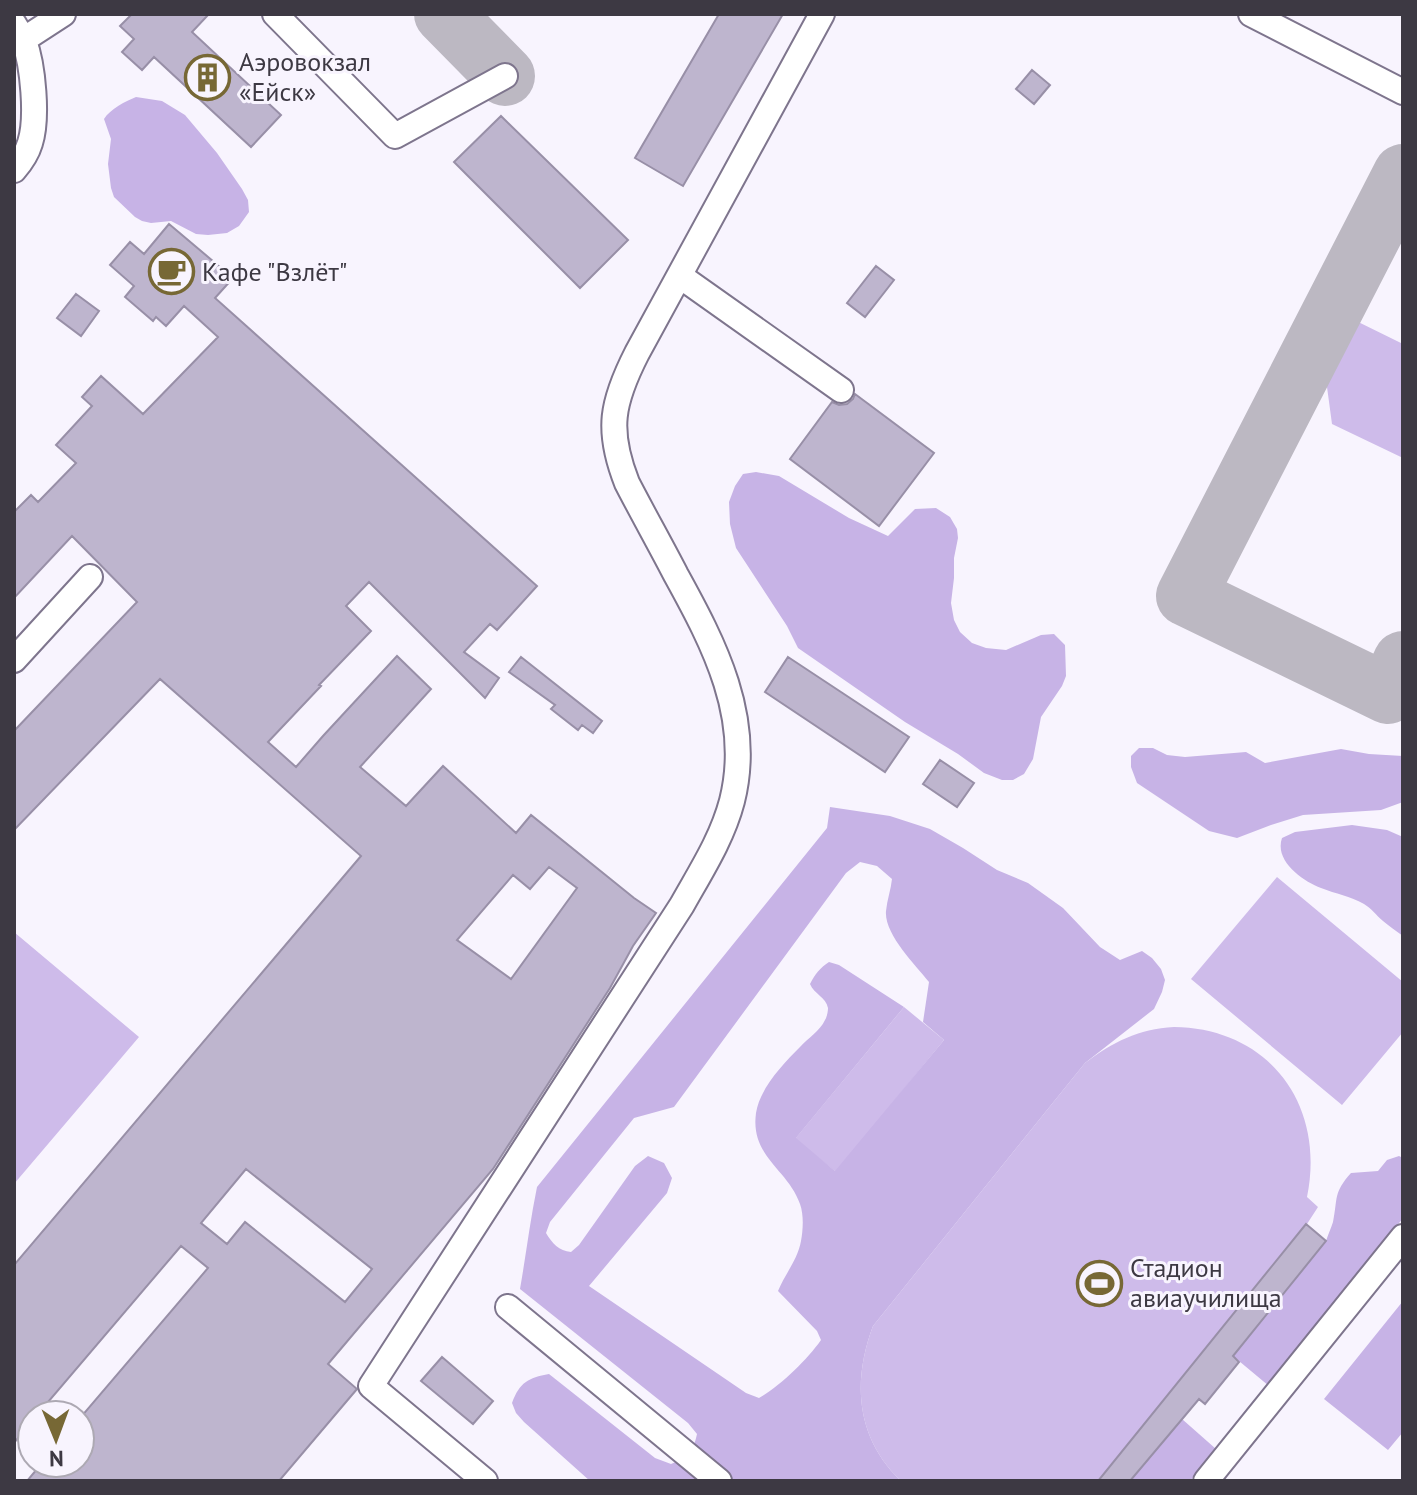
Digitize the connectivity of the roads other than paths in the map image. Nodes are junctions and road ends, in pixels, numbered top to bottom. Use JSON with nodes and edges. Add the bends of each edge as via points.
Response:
{"nodes":[{"id":1,"x":63,"y":14,"type":"edge"},
{"id":2,"x":275,"y":14,"type":"edge"},
{"id":3,"x":822,"y":14,"type":"edge"},
{"id":4,"x":1251,"y":14,"type":"edge"},
{"id":5,"x":19,"y":32,"type":"edge"},
{"id":6,"x":505,"y":76,"type":"dead end"},
{"id":7,"x":1403,"y":92,"type":"edge"},
{"id":8,"x":14,"y":170,"type":"edge"},
{"id":9,"x":680,"y":276,"type":"junction"},
{"id":10,"x":841,"y":390,"type":"dead end"},
{"id":11,"x":90,"y":577,"type":"dead end"},
{"id":12,"x":14,"y":660,"type":"edge"},
{"id":13,"x":1403,"y":1237,"type":"edge"},
{"id":14,"x":508,"y":1307,"type":"dead end"},
{"id":15,"x":469,"y":1476,"type":"edge"},
{"id":16,"x":719,"y":1481,"type":"edge"},
{"id":17,"x":1206,"y":1481,"type":"edge"}],
"edges":[{"from":1,"to":5,"type":"street"},
{"from":2,"to":6,"type":"street","via":[[395,136]]},
{"from":3,"to":9,"type":"street"},
{"from":4,"to":7,"type":"street"},
{"from":5,"to":8,"type":"street","via":[[31,72],[33,132]]},
{"from":9,"to":10,"type":"street"},
{"from":9,"to":15,"type":"street","via":[[621,384],[615,447],[627,483],[703,624],[727,681],[735,725],[732,799],[718,839],[682,905],[371,1386]]},
{"from":11,"to":12,"type":"street"},
{"from":13,"to":17,"type":"street"},
{"from":14,"to":16,"type":"street"}]}
